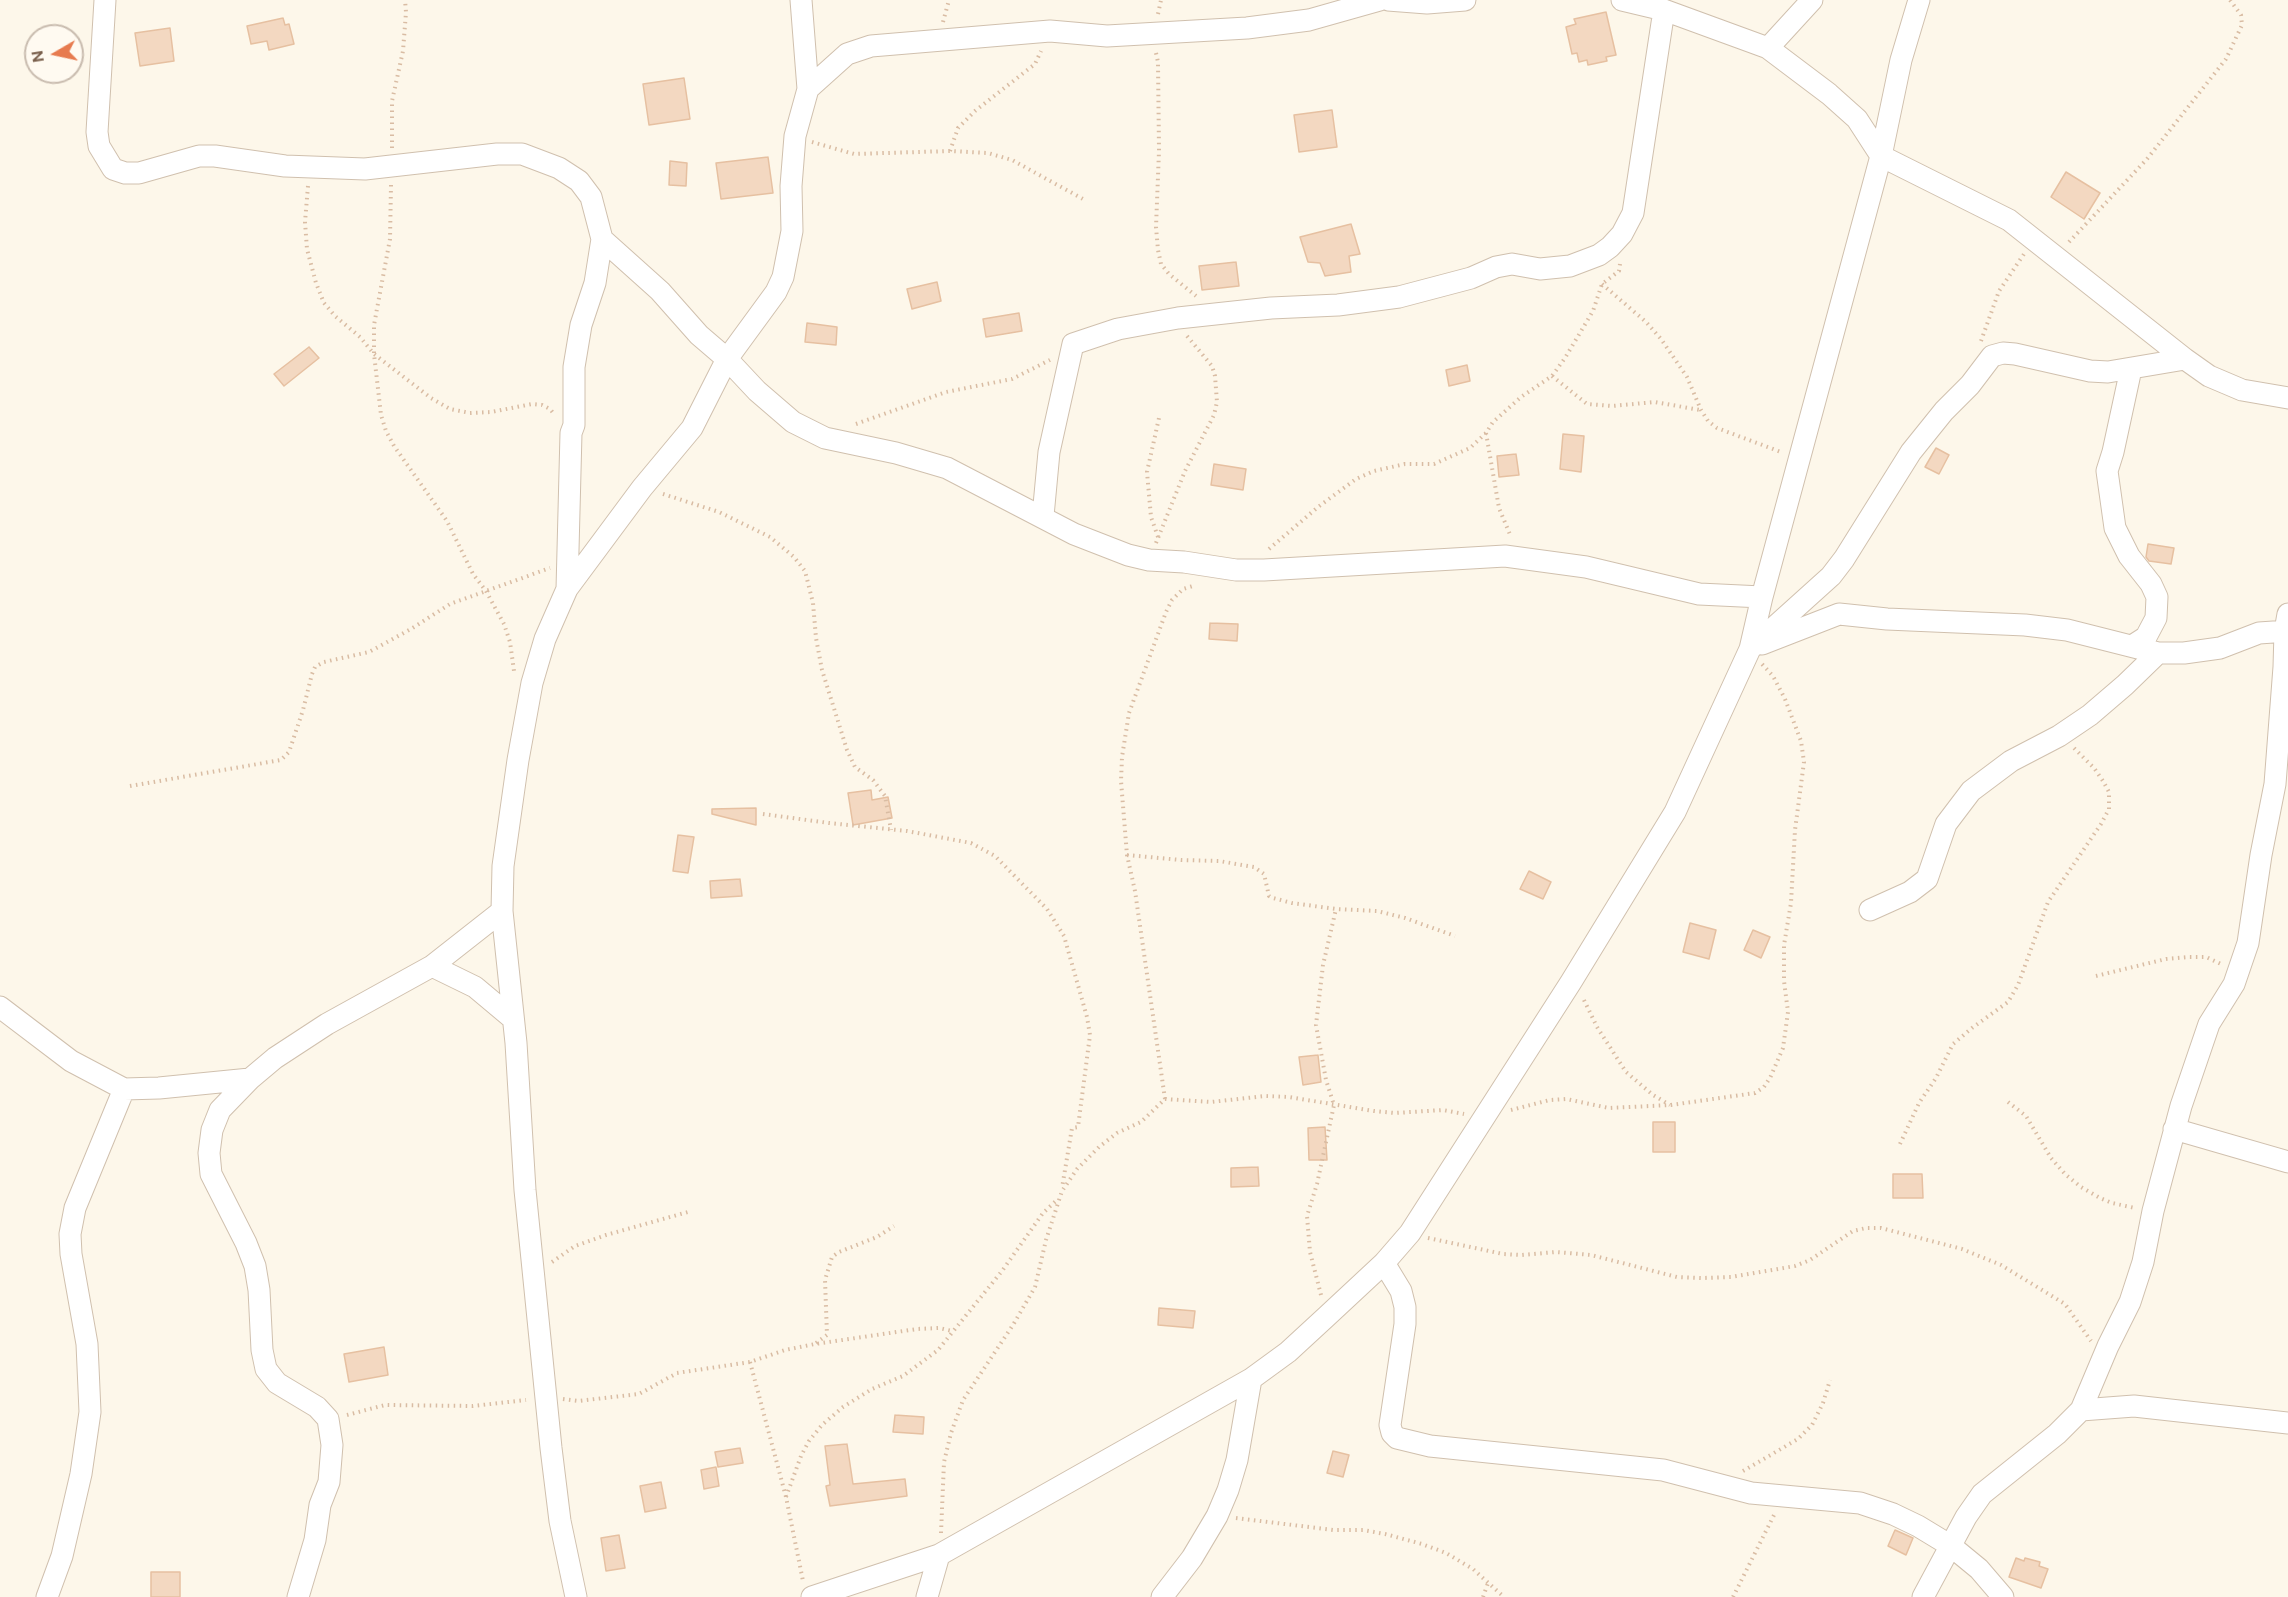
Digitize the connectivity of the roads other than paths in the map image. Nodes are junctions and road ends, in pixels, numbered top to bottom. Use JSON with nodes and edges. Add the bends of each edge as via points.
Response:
{"nodes":[{"id":1,"x":105,"y":0,"type":"edge"},
{"id":2,"x":801,"y":0,"type":"edge"},
{"id":3,"x":1380,"y":0,"type":"edge"},
{"id":4,"x":1388,"y":0,"type":"edge"},
{"id":5,"x":1465,"y":0,"type":"edge"},
{"id":6,"x":1622,"y":0,"type":"edge"},
{"id":7,"x":1812,"y":0,"type":"edge"},
{"id":8,"x":1919,"y":0,"type":"edge"},
{"id":9,"x":1664,"y":10,"type":"junction"},
{"id":10,"x":1768,"y":48,"type":"junction"},
{"id":11,"x":808,"y":89,"type":"junction"},
{"id":12,"x":1881,"y":156,"type":"junction"},
{"id":13,"x":602,"y":239,"type":"junction"},
{"id":14,"x":727,"y":359,"type":"junction"},
{"id":15,"x":2185,"y":359,"type":"junction"},
{"id":16,"x":2131,"y":369,"type":"junction"},
{"id":17,"x":2288,"y":399,"type":"edge"},
{"id":18,"x":1043,"y":516,"type":"junction"},
{"id":19,"x":567,"y":589,"type":"junction"},
{"id":20,"x":1762,"y":597,"type":"junction"},
{"id":21,"x":2287,"y":625,"type":"edge"},
{"id":22,"x":2132,"y":646,"type":"junction"},
{"id":23,"x":1750,"y":649,"type":"junction"},
{"id":24,"x":2158,"y":652,"type":"junction"},
{"id":25,"x":1870,"y":910,"type":"dead end"},
{"id":26,"x":502,"y":911,"type":"junction"},
{"id":27,"x":432,"y":966,"type":"junction"},
{"id":28,"x":0,"y":1007,"type":"edge"},
{"id":29,"x":512,"y":1018,"type":"junction"},
{"id":30,"x":250,"y":1079,"type":"junction"},
{"id":31,"x":124,"y":1089,"type":"junction"},
{"id":32,"x":2174,"y":1129,"type":"junction"},
{"id":33,"x":2288,"y":1162,"type":"edge"},
{"id":34,"x":1384,"y":1263,"type":"junction"},
{"id":35,"x":1251,"y":1379,"type":"junction"},
{"id":36,"x":2081,"y":1410,"type":"junction"},
{"id":37,"x":2288,"y":1423,"type":"edge"},
{"id":38,"x":1951,"y":1546,"type":"junction"},
{"id":39,"x":939,"y":1555,"type":"junction"},
{"id":40,"x":808,"y":1591,"type":"edge"},
{"id":41,"x":47,"y":1597,"type":"edge"},
{"id":42,"x":298,"y":1597,"type":"edge"},
{"id":43,"x":576,"y":1597,"type":"edge"},
{"id":44,"x":927,"y":1597,"type":"edge"},
{"id":45,"x":1162,"y":1597,"type":"edge"},
{"id":46,"x":1923,"y":1597,"type":"edge"},
{"id":47,"x":2003,"y":1597,"type":"edge"}],
"edges":[{"from":1,"to":13,"type":"street","via":[[97,132],[99,146],[113,169],[139,173],[199,156],[309,168],[365,169],[522,154],[559,168],[579,181],[591,197]]},
{"from":2,"to":11,"type":"street"},
{"from":3,"to":11,"type":"street","via":[[1309,20],[1247,27],[1107,36],[1050,31],[871,46],[848,54]]},
{"from":4,"to":5,"type":"street"},
{"from":6,"to":9,"type":"street"},
{"from":7,"to":10,"type":"street"},
{"from":8,"to":12,"type":"street","via":[[1901,60]]},
{"from":9,"to":10,"type":"street"},
{"from":9,"to":18,"type":"street","via":[[1633,213],[1622,234],[1599,255],[1570,266],[1546,269],[1512,264],[1496,267],[1471,278],[1399,297],[1178,318],[1118,329],[1072,344],[1049,452]]},
{"from":10,"to":12,"type":"street","via":[[1857,119]]},
{"from":11,"to":14,"type":"street","via":[[795,136],[792,231],[783,276],[776,292]]},
{"from":12,"to":15,"type":"street","via":[[2009,220]]},
{"from":12,"to":20,"type":"street"},
{"from":13,"to":14,"type":"street"},
{"from":13,"to":19,"type":"street","via":[[574,367]]},
{"from":14,"to":18,"type":"street","via":[[757,391],[810,432],[947,468]]},
{"from":14,"to":19,"type":"street","via":[[692,428]]},
{"from":15,"to":16,"type":"street"},
{"from":15,"to":17,"type":"street","via":[[2223,383]]},
{"from":16,"to":22,"type":"street","via":[[2108,483],[2115,528],[2157,597],[2157,618],[2146,637]]},
{"from":16,"to":23,"type":"street","via":[[2090,371],[2015,354],[1992,356],[1911,452],[1831,576]]},
{"from":18,"to":20,"type":"street","via":[[1074,534],[1128,555],[1236,570],[1525,558],[1586,567],[1699,594]]},
{"from":19,"to":26,"type":"street","via":[[545,639],[532,683],[503,866]]},
{"from":20,"to":23,"type":"street"},
{"from":21,"to":24,"type":"street","via":[[2220,648]]},
{"from":21,"to":32,"type":"street","via":[[2275,784],[2248,943],[2234,984],[2209,1024]]},
{"from":22,"to":23,"type":"street","via":[[2057,629],[1839,614]]},
{"from":22,"to":24,"type":"street"},
{"from":23,"to":34,"type":"street","via":[[1676,812],[1410,1233]]},
{"from":24,"to":25,"type":"street","via":[[2090,715],[2060,736],[2011,761],[1971,791],[1946,824],[1927,879],[1910,892]]},
{"from":26,"to":27,"type":"street"},
{"from":26,"to":29,"type":"street"},
{"from":27,"to":29,"type":"street","via":[[475,987]]},
{"from":27,"to":30,"type":"street","via":[[327,1024]]},
{"from":28,"to":31,"type":"street","via":[[71,1061]]},
{"from":29,"to":43,"type":"street","via":[[546,1396],[560,1521]]},
{"from":30,"to":31,"type":"street"},
{"from":30,"to":42,"type":"street","via":[[220,1110],[212,1130],[211,1174],[255,1266],[266,1369],[277,1383],[317,1407],[328,1419],[333,1445],[329,1482]]},
{"from":31,"to":41,"type":"street","via":[[75,1208],[70,1234],[87,1344],[90,1412],[62,1556]]},
{"from":32,"to":33,"type":"street"},
{"from":32,"to":36,"type":"street","via":[[2130,1302]]},
{"from":34,"to":35,"type":"street","via":[[1288,1352]]},
{"from":34,"to":38,"type":"street","via":[[1401,1291],[1405,1307],[1390,1425],[1396,1438],[1430,1446],[1663,1470],[1751,1493],[1860,1503],[1893,1514]]},
{"from":35,"to":39,"type":"street"},
{"from":35,"to":45,"type":"street","via":[[1228,1490],[1192,1558]]},
{"from":36,"to":37,"type":"street","via":[[2134,1406]]},
{"from":36,"to":38,"type":"street","via":[[1982,1494]]},
{"from":38,"to":46,"type":"street"},
{"from":38,"to":47,"type":"street","via":[[1979,1569]]},
{"from":39,"to":40,"type":"street"},
{"from":39,"to":44,"type":"street"}]}
